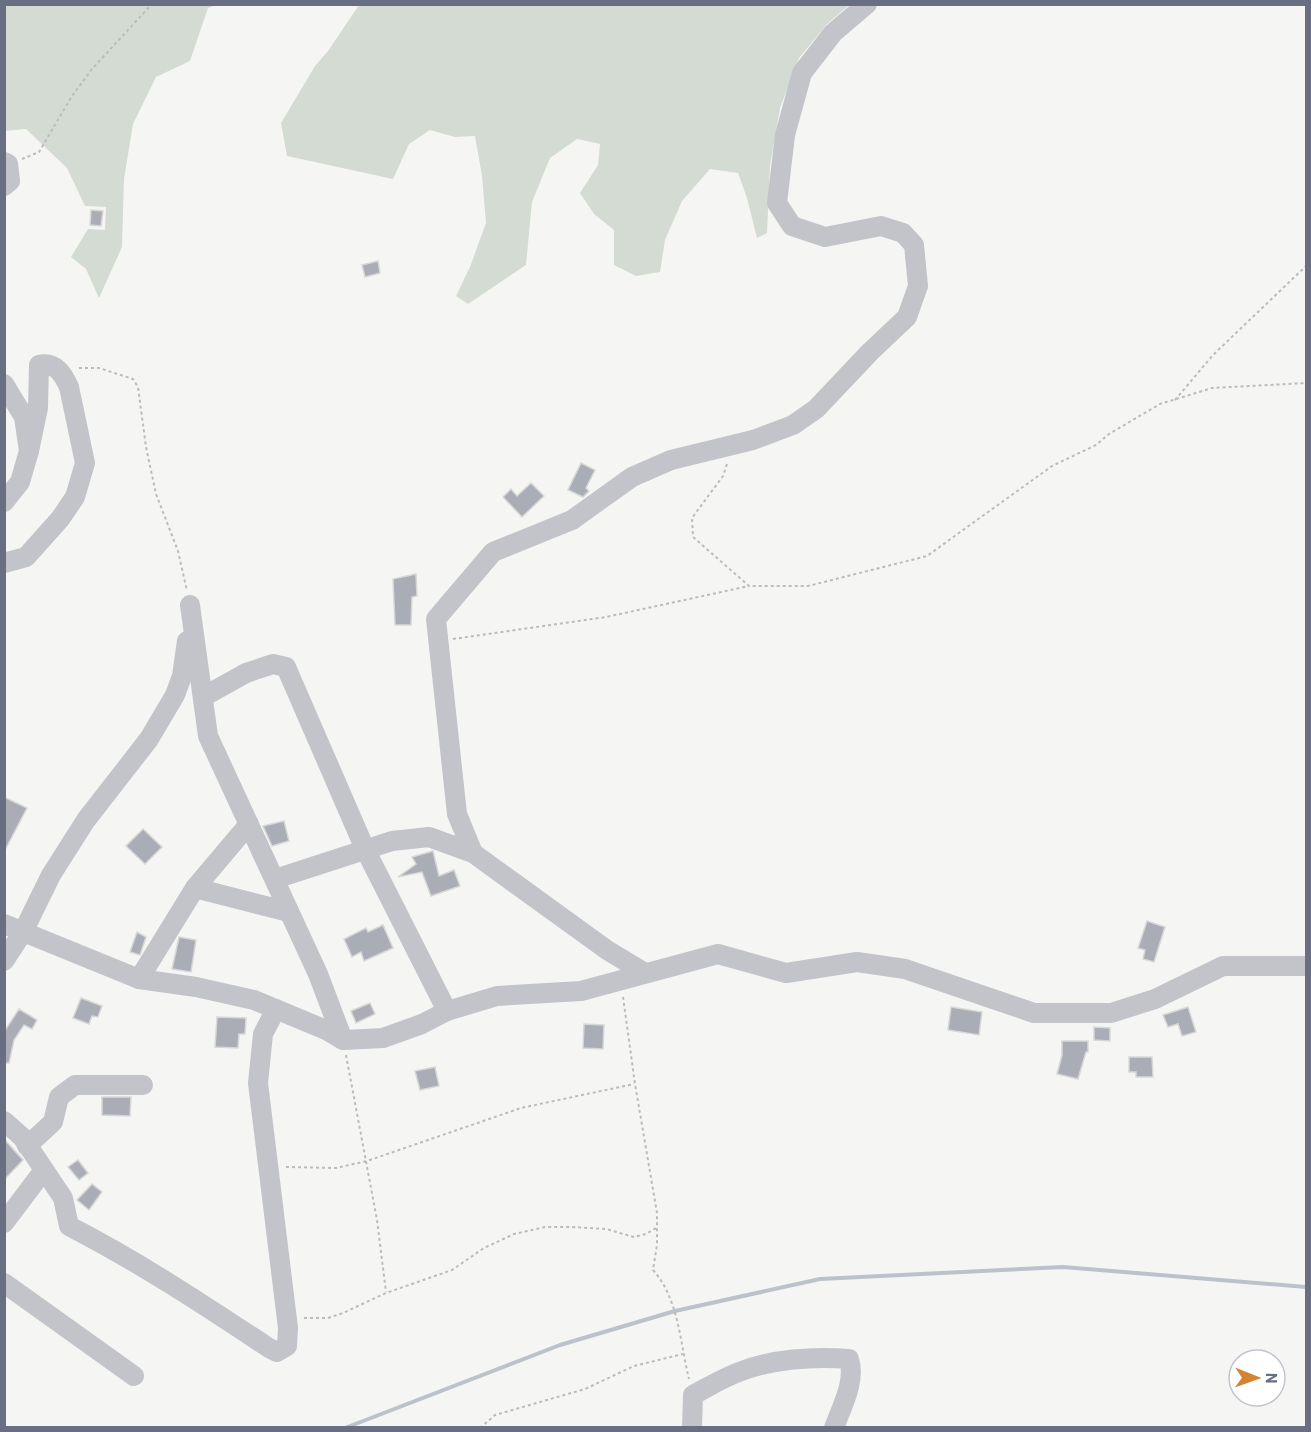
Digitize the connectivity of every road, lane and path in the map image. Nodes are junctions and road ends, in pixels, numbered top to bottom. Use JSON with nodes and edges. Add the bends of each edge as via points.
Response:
{"nodes":[{"id":1,"x":152,"y":4,"type":"edge"},
{"id":2,"x":867,"y":4,"type":"edge"},
{"id":3,"x":6,"y":163,"type":"edge"},
{"id":4,"x":4,"y":186,"type":"edge"},
{"id":5,"x":1306,"y":266,"type":"edge"},
{"id":6,"x":1306,"y":383,"type":"edge"},
{"id":7,"x":4,"y":384,"type":"edge"},
{"id":8,"x":69,"y":387,"type":"junction"},
{"id":9,"x":1175,"y":400,"type":"junction"},
{"id":10,"x":734,"y":444,"type":"junction"},
{"id":11,"x":29,"y":451,"type":"junction"},
{"id":12,"x":4,"y":502,"type":"edge"},
{"id":13,"x":4,"y":563,"type":"edge"},
{"id":14,"x":749,"y":586,"type":"junction"},
{"id":15,"x":190,"y":605,"type":"junction"},
{"id":16,"x":439,"y":642,"type":"junction"},
{"id":17,"x":202,"y":697,"type":"junction"},
{"id":18,"x":249,"y":824,"type":"junction"},
{"id":19,"x":365,"y":849,"type":"junction"},
{"id":20,"x":473,"y":853,"type":"junction"},
{"id":21,"x":275,"y":879,"type":"junction"},
{"id":22,"x":195,"y":888,"type":"junction"},
{"id":23,"x":289,"y":912,"type":"junction"},
{"id":24,"x":4,"y":924,"type":"edge"},
{"id":25,"x":23,"y":932,"type":"junction"},
{"id":26,"x":4,"y":961,"type":"edge"},
{"id":27,"x":1306,"y":966,"type":"edge"},
{"id":28,"x":645,"y":973,"type":"junction"},
{"id":29,"x":139,"y":979,"type":"junction"},
{"id":30,"x":621,"y":979,"type":"junction"},
{"id":31,"x":276,"y":1009,"type":"junction"},
{"id":32,"x":447,"y":1011,"type":"junction"},
{"id":33,"x":344,"y":1041,"type":"junction"},
{"id":34,"x":635,"y":1084,"type":"junction"},
{"id":35,"x":143,"y":1085,"type":"dead end"},
{"id":36,"x":4,"y":1121,"type":"edge"},
{"id":37,"x":27,"y":1146,"type":"junction"},
{"id":38,"x":367,"y":1161,"type":"junction"},
{"id":39,"x":268,"y":1167,"type":"junction"},
{"id":40,"x":44,"y":1170,"type":"junction"},
{"id":41,"x":4,"y":1223,"type":"edge"},
{"id":42,"x":656,"y":1228,"type":"junction"},
{"id":43,"x":4,"y":1283,"type":"edge"},
{"id":44,"x":386,"y":1293,"type":"junction"},
{"id":45,"x":287,"y":1318,"type":"junction"},
{"id":46,"x":683,"y":1354,"type":"junction"},
{"id":47,"x":134,"y":1377,"type":"dead end"},
{"id":48,"x":693,"y":1395,"type":"junction"},
{"id":49,"x":480,"y":1428,"type":"edge"},
{"id":50,"x":692,"y":1428,"type":"edge"},
{"id":51,"x":834,"y":1428,"type":"edge"}],
"edges":[{"from":1,"to":3,"type":"path","via":[[92,69],[39,152]]},
{"from":2,"to":10,"type":"street","via":[[832,33],[802,73],[785,135],[777,203],[792,226],[825,237],[881,226],[903,233],[914,245],[918,286],[907,317],[816,409],[793,425]]},
{"from":3,"to":4,"type":"street","via":[[10,181]]},
{"from":5,"to":9,"type":"path","via":[[1213,355]]},
{"from":6,"to":9,"type":"path","via":[[1212,388]]},
{"from":7,"to":11,"type":"street","via":[[24,417]]},
{"from":8,"to":11,"type":"street","via":[[54,366],[39,365],[38,408]]},
{"from":8,"to":13,"type":"street","via":[[85,463],[75,497],[26,556]]},
{"from":8,"to":15,"type":"path","via":[[73,369],[86,367],[133,379],[138,387],[156,494],[178,551]]},
{"from":9,"to":14,"type":"path","via":[[1160,404],[1096,445],[1052,466],[927,556],[808,586]]},
{"from":10,"to":14,"type":"path","via":[[723,476],[692,518],[693,537]]},
{"from":10,"to":16,"type":"street","via":[[671,460],[632,477],[572,520],[493,552],[436,619]]},
{"from":11,"to":12,"type":"street","via":[[20,482]]},
{"from":14,"to":16,"type":"path","via":[[606,617]]},
{"from":15,"to":17,"type":"street"},
{"from":15,"to":25,"type":"street","via":[[186,657],[175,695],[149,740],[74,838]]},
{"from":16,"to":20,"type":"street","via":[[457,814]]},
{"from":17,"to":18,"type":"street","via":[[208,736]]},
{"from":17,"to":19,"type":"street","via":[[246,673],[273,664],[286,667]]},
{"from":18,"to":21,"type":"street"},
{"from":18,"to":22,"type":"street"},
{"from":19,"to":20,"type":"street","via":[[429,837]]},
{"from":19,"to":21,"type":"street"},
{"from":19,"to":32,"type":"street"},
{"from":20,"to":28,"type":"street"},
{"from":21,"to":23,"type":"street"},
{"from":22,"to":23,"type":"street"},
{"from":22,"to":29,"type":"street"},
{"from":23,"to":33,"type":"street"},
{"from":24,"to":25,"type":"street"},
{"from":25,"to":26,"type":"street"},
{"from":25,"to":29,"type":"street"},
{"from":27,"to":28,"type":"street","via":[[1223,966],[1155,999],[1111,1013],[1034,1013],[905,969],[857,962],[786,973],[718,954]]},
{"from":28,"to":30,"type":"street"},
{"from":29,"to":31,"type":"street","via":[[242,997]]},
{"from":30,"to":32,"type":"street","via":[[581,991],[497,996]]},
{"from":30,"to":34,"type":"path"},
{"from":31,"to":33,"type":"street"},
{"from":31,"to":39,"type":"street","via":[[263,1034],[258,1083]]},
{"from":32,"to":33,"type":"street","via":[[383,1038]]},
{"from":33,"to":38,"type":"path"},
{"from":34,"to":38,"type":"path","via":[[522,1108]]},
{"from":34,"to":42,"type":"path","via":[[657,1213]]},
{"from":35,"to":37,"type":"street","via":[[75,1085],[59,1097],[53,1122]]},
{"from":36,"to":37,"type":"street"},
{"from":37,"to":40,"type":"street"},
{"from":38,"to":39,"type":"path","via":[[336,1168]]},
{"from":38,"to":44,"type":"path"},
{"from":39,"to":45,"type":"street"},
{"from":40,"to":41,"type":"street"},
{"from":40,"to":45,"type":"street","via":[[63,1198],[69,1226],[163,1279],[277,1352],[287,1346]]},
{"from":42,"to":44,"type":"path","via":[[634,1237],[606,1229],[572,1227],[545,1227],[514,1234],[452,1270]]},
{"from":42,"to":46,"type":"path","via":[[653,1270],[670,1296]]},
{"from":43,"to":47,"type":"street"},
{"from":44,"to":45,"type":"path","via":[[328,1318]]},
{"from":46,"to":48,"type":"path"},
{"from":46,"to":49,"type":"path","via":[[634,1366],[585,1389],[495,1415]]},
{"from":48,"to":50,"type":"street"},
{"from":48,"to":51,"type":"street","via":[[740,1372],[775,1363],[849,1359],[853,1370]]}]}
